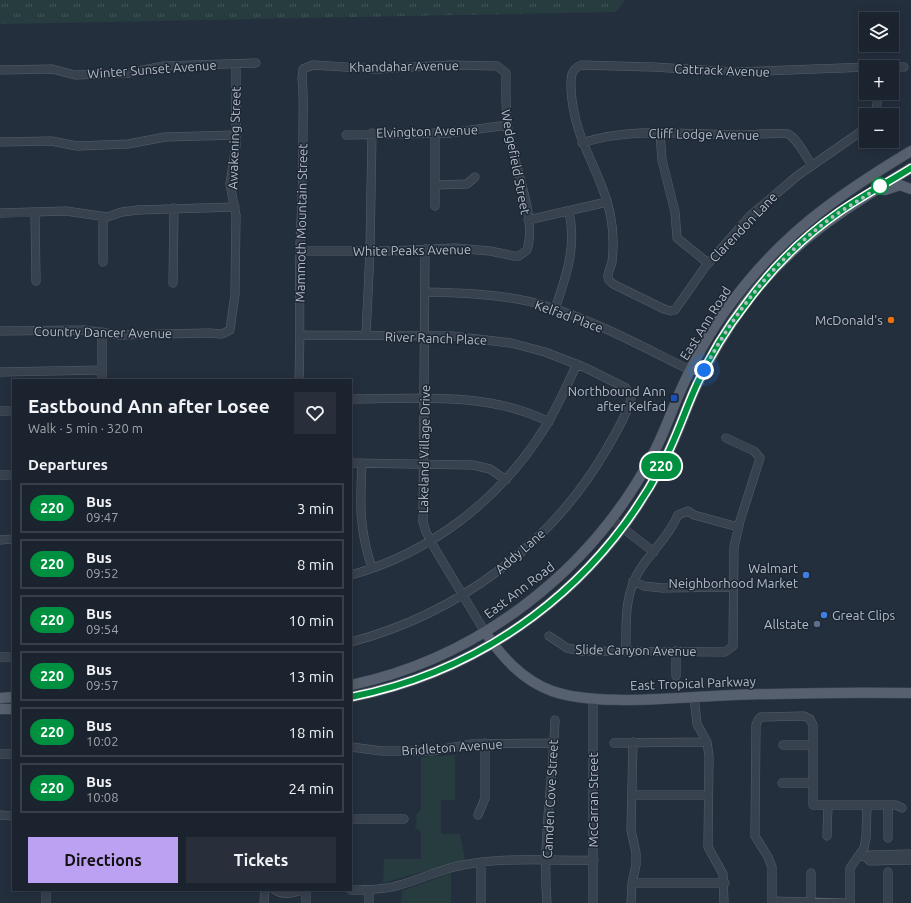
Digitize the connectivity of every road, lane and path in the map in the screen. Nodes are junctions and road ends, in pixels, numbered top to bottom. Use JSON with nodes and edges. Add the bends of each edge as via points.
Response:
{"nodes":[{"id":1,"x":256,"y":63,"type":"dead end"},
{"id":2,"x":236,"y":64,"type":"junction"},
{"id":3,"x":306,"y":67,"type":"joint"},
{"id":4,"x":859,"y":67,"type":"edge"},
{"id":5,"x":899,"y":67,"type":"edge"},
{"id":6,"x":904,"y":67,"type":"dead end"},
{"id":7,"x":502,"y":68,"type":"joint"},
{"id":8,"x":0,"y":70,"type":"edge"},
{"id":9,"x":507,"y":125,"type":"junction"},
{"id":10,"x":660,"y":133,"type":"junction"},
{"id":11,"x":859,"y":133,"type":"edge"},
{"id":12,"x":346,"y":134,"type":"dead end"},
{"id":13,"x":372,"y":134,"type":"junction"},
{"id":14,"x":435,"y":134,"type":"junction"},
{"id":15,"x":236,"y":135,"type":"junction"},
{"id":16,"x":0,"y":142,"type":"edge"},
{"id":17,"x":582,"y":143,"type":"junction"},
{"id":18,"x":911,"y":151,"type":"edge"},
{"id":19,"x":812,"y":165,"type":"junction"},
{"id":20,"x":911,"y":168,"type":"edge"},
{"id":21,"x":475,"y":177,"type":"dead end"},
{"id":22,"x":435,"y":185,"type":"junction"},
{"id":23,"x":911,"y":189,"type":"edge"},
{"id":24,"x":607,"y":202,"type":"junction"},
{"id":25,"x":854,"y":202,"type":"junction"},
{"id":26,"x":435,"y":206,"type":"dead end"},
{"id":27,"x":235,"y":207,"type":"junction"},
{"id":28,"x":174,"y":208,"type":"junction"},
{"id":29,"x":35,"y":212,"type":"junction"},
{"id":30,"x":569,"y":212,"type":"junction"},
{"id":31,"x":0,"y":213,"type":"edge"},
{"id":32,"x":103,"y":217,"type":"junction"},
{"id":33,"x":528,"y":220,"type":"junction"},
{"id":34,"x":793,"y":234,"type":"junction"},
{"id":35,"x":801,"y":243,"type":"junction"},
{"id":36,"x":425,"y":249,"type":"junction"},
{"id":37,"x":300,"y":251,"type":"junction"},
{"id":38,"x":370,"y":251,"type":"junction"},
{"id":39,"x":522,"y":254,"type":"joint"},
{"id":40,"x":103,"y":262,"type":"dead end"},
{"id":41,"x":708,"y":263,"type":"junction"},
{"id":42,"x":36,"y":281,"type":"dead end"},
{"id":43,"x":173,"y":283,"type":"dead end"},
{"id":44,"x":425,"y":292,"type":"junction"},
{"id":45,"x":555,"y":309,"type":"junction"},
{"id":46,"x":230,"y":330,"type":"joint"},
{"id":47,"x":0,"y":331,"type":"edge"},
{"id":48,"x":102,"y":332,"type":"junction"},
{"id":49,"x":300,"y":335,"type":"junction"},
{"id":50,"x":366,"y":335,"type":"junction"},
{"id":51,"x":424,"y":336,"type":"junction"},
{"id":52,"x":577,"y":364,"type":"junction"},
{"id":53,"x":102,"y":370,"type":"junction"},
{"id":54,"x":690,"y":370,"type":"junction"},
{"id":55,"x":704,"y":370,"type":"junction"},
{"id":56,"x":0,"y":372,"type":"edge"},
{"id":57,"x":102,"y":379,"type":"edge"},
{"id":58,"x":299,"y":379,"type":"edge"},
{"id":59,"x":631,"y":395,"type":"joint"},
{"id":60,"x":352,"y":399,"type":"edge"},
{"id":61,"x":425,"y":399,"type":"junction"},
{"id":62,"x":0,"y":411,"type":"edge"},
{"id":63,"x":12,"y":411,"type":"edge"},
{"id":64,"x":549,"y":422,"type":"junction"},
{"id":65,"x":726,"y":438,"type":"dead end"},
{"id":66,"x":352,"y":463,"type":"edge"},
{"id":67,"x":362,"y":463,"type":"junction"},
{"id":68,"x":425,"y":463,"type":"junction"},
{"id":69,"x":0,"y":475,"type":"edge"},
{"id":70,"x":12,"y":475,"type":"edge"},
{"id":71,"x":506,"y":480,"type":"junction"},
{"id":72,"x":612,"y":520,"type":"junction"},
{"id":73,"x":622,"y":527,"type":"junction"},
{"id":74,"x":738,"y":527,"type":"junction"},
{"id":75,"x":12,"y":539,"type":"edge"},
{"id":76,"x":0,"y":540,"type":"edge"},
{"id":77,"x":431,"y":541,"type":"junction"},
{"id":78,"x":654,"y":552,"type":"junction"},
{"id":79,"x":372,"y":568,"type":"junction"},
{"id":80,"x":352,"y":575,"type":"edge"},
{"id":81,"x":633,"y":581,"type":"junction"},
{"id":82,"x":733,"y":587,"type":"junction"},
{"id":83,"x":462,"y":596,"type":"junction"},
{"id":84,"x":485,"y":632,"type":"junction"},
{"id":85,"x":549,"y":636,"type":"dead end"},
{"id":86,"x":352,"y":642,"type":"edge"},
{"id":87,"x":493,"y":644,"type":"junction"},
{"id":88,"x":626,"y":651,"type":"junction"},
{"id":89,"x":676,"y":651,"type":"junction"},
{"id":90,"x":0,"y":657,"type":"edge"},
{"id":91,"x":12,"y":657,"type":"edge"},
{"id":92,"x":676,"y":676,"type":"dead end"},
{"id":93,"x":352,"y":685,"type":"edge"},
{"id":94,"x":911,"y":693,"type":"edge"},
{"id":95,"x":694,"y":696,"type":"junction"},
{"id":96,"x":12,"y":697,"type":"edge"},
{"id":97,"x":352,"y":697,"type":"edge"},
{"id":98,"x":0,"y":698,"type":"edge"},
{"id":99,"x":593,"y":698,"type":"junction"},
{"id":100,"x":0,"y":709,"type":"edge"},
{"id":101,"x":12,"y":709,"type":"edge"},
{"id":102,"x":555,"y":720,"type":"dead end"},
{"id":103,"x":633,"y":742,"type":"junction"},
{"id":104,"x":707,"y":742,"type":"junction"},
{"id":105,"x":485,"y":743,"type":"junction"},
{"id":106,"x":554,"y":743,"type":"junction"},
{"id":107,"x":614,"y":743,"type":"dead end"},
{"id":108,"x":813,"y":744,"type":"junction"},
{"id":109,"x":783,"y":745,"type":"dead end"},
{"id":110,"x":352,"y":747,"type":"edge"},
{"id":111,"x":0,"y":754,"type":"edge"},
{"id":112,"x":12,"y":754,"type":"edge"},
{"id":113,"x":782,"y":783,"type":"dead end"},
{"id":114,"x":813,"y":783,"type":"junction"},
{"id":115,"x":633,"y":795,"type":"junction"},
{"id":116,"x":708,"y":795,"type":"junction"},
{"id":117,"x":828,"y":805,"type":"junction"},
{"id":118,"x":867,"y":805,"type":"junction"},
{"id":119,"x":888,"y":805,"type":"junction"},
{"id":120,"x":902,"y":808,"type":"dead end"},
{"id":121,"x":0,"y":815,"type":"edge"},
{"id":122,"x":478,"y":815,"type":"dead end"},
{"id":123,"x":12,"y":816,"type":"edge"},
{"id":124,"x":352,"y":819,"type":"edge"},
{"id":125,"x":404,"y":819,"type":"dead end"},
{"id":126,"x":827,"y":836,"type":"dead end"},
{"id":127,"x":888,"y":838,"type":"dead end"},
{"id":128,"x":858,"y":856,"type":"junction"},
{"id":129,"x":911,"y":856,"type":"edge"},
{"id":130,"x":866,"y":857,"type":"junction"},
{"id":131,"x":547,"y":860,"type":"junction"},
{"id":132,"x":594,"y":860,"type":"junction"},
{"id":133,"x":911,"y":860,"type":"edge"},
{"id":134,"x":481,"y":862,"type":"junction"},
{"id":135,"x":888,"y":872,"type":"dead end"},
{"id":136,"x":811,"y":873,"type":"dead end"},
{"id":137,"x":632,"y":883,"type":"junction"},
{"id":138,"x":725,"y":883,"type":"junction"},
{"id":139,"x":352,"y":890,"type":"edge"},
{"id":140,"x":369,"y":890,"type":"junction"},
{"id":141,"x":46,"y":891,"type":"edge"},
{"id":142,"x":265,"y":891,"type":"edge"},
{"id":143,"x":276,"y":891,"type":"edge"},
{"id":144,"x":300,"y":891,"type":"edge"},
{"id":145,"x":306,"y":891,"type":"edge"},
{"id":146,"x":772,"y":902,"type":"edge"},
{"id":147,"x":46,"y":903,"type":"edge"},
{"id":148,"x":264,"y":903,"type":"edge"},
{"id":149,"x":306,"y":903,"type":"edge"},
{"id":150,"x":369,"y":903,"type":"edge"},
{"id":151,"x":481,"y":903,"type":"edge"},
{"id":152,"x":547,"y":903,"type":"edge"},
{"id":153,"x":593,"y":903,"type":"edge"},
{"id":154,"x":631,"y":903,"type":"edge"},
{"id":155,"x":724,"y":903,"type":"edge"},
{"id":156,"x":811,"y":903,"type":"edge"},
{"id":157,"x":846,"y":903,"type":"edge"},
{"id":158,"x":850,"y":903,"type":"edge"},
{"id":159,"x":888,"y":903,"type":"edge"}],
"edges":[{"from":1,"to":2,"type":"street","name":"Winter Sunset Avenue"},
{"from":2,"to":8,"type":"street","name":"Winter Sunset Avenue","via":[[164,66],[113,74],[76,74],[52,69]]},
{"from":2,"to":15,"type":"street","name":"Awakening Street"},
{"from":3,"to":7,"type":"street","name":"Khandahar Avenue","via":[[313,65],[376,69],[451,65]]},
{"from":3,"to":37,"type":"street","name":"Mammoth Mountain Street","via":[[303,69],[302,79],[303,180]]},
{"from":4,"to":17,"type":"street","name":"Cattrack Avenue","via":[[736,72],[581,65],[576,67],[571,75],[572,104]]},
{"from":5,"to":6,"type":"street"},
{"from":7,"to":9,"type":"street","name":"Wedgefield Street","via":[[506,73],[504,101]]},
{"from":9,"to":14,"type":"street","name":"Elvington Avenue"},
{"from":9,"to":33,"type":"street","name":"Wedgefield Street"},
{"from":10,"to":17,"type":"street","name":"Cliff Lodge Avenue","via":[[614,135]]},
{"from":10,"to":19,"type":"street","name":"Cliff Lodge Avenue","via":[[783,133],[792,138]]},
{"from":10,"to":41,"type":"street","via":[[662,160],[675,212],[677,238]]},
{"from":11,"to":19,"type":"street","name":"Clarendon Lane"},
{"from":12,"to":13,"type":"street","name":"Elvington Avenue"},
{"from":13,"to":14,"type":"street","name":"Elvington Avenue"},
{"from":13,"to":38,"type":"street"},
{"from":14,"to":22,"type":"street"},
{"from":15,"to":16,"type":"street","via":[[165,137],[128,144],[77,146],[51,141]]},
{"from":15,"to":27,"type":"street","name":"Awakening Street","via":[[230,184]]},
{"from":17,"to":24,"type":"street"},
{"from":18,"to":34,"type":"main road","name":"East Ann Road","via":[[842,194]]},
{"from":19,"to":41,"type":"street","name":"Clarendon Lane","via":[[759,207]]},
{"from":20,"to":25,"type":"main road","name":"East Ann Road"},
{"from":21,"to":22,"type":"street","via":[[467,184]]},
{"from":22,"to":26,"type":"street"},
{"from":23,"to":25,"type":"main road","via":[[896,185],[866,202]]},
{"from":24,"to":30,"type":"street"},
{"from":24,"to":41,"type":"street","name":"Clarendon Lane","via":[[613,235],[613,255],[608,280],[624,290],[671,311]]},
{"from":25,"to":35,"type":"main road","name":"East Ann Road"},
{"from":27,"to":28,"type":"street"},
{"from":27,"to":46,"type":"street","name":"Awakening Street","via":[[235,294]]},
{"from":28,"to":32,"type":"street","via":[[129,211]]},
{"from":28,"to":43,"type":"street"},
{"from":29,"to":31,"type":"street"},
{"from":29,"to":32,"type":"street","via":[[66,211]]},
{"from":29,"to":42,"type":"street"},
{"from":30,"to":33,"type":"street"},
{"from":30,"to":45,"type":"street","via":[[572,236],[570,260]]},
{"from":32,"to":40,"type":"street"},
{"from":33,"to":39,"type":"street","name":"Wedgefield Street","via":[[528,246]]},
{"from":34,"to":35,"type":"main road"},
{"from":34,"to":54,"type":"main road","name":"East Ann Road","via":[[761,265],[741,290],[712,331]]},
{"from":35,"to":55,"type":"main road","name":"East Ann Road","via":[[777,266],[745,304]]},
{"from":36,"to":38,"type":"street","name":"White Peaks Avenue"},
{"from":36,"to":39,"type":"street","name":"White Peaks Avenue","via":[[475,249],[514,256]]},
{"from":36,"to":44,"type":"street","name":"Lakeland Village Drive"},
{"from":37,"to":38,"type":"street","name":"White Peaks Avenue"},
{"from":37,"to":49,"type":"street","name":"Mammoth Mountain Street"},
{"from":38,"to":50,"type":"street"},
{"from":44,"to":45,"type":"street","name":"Kelfad Place","via":[[472,293]]},
{"from":44,"to":51,"type":"street","name":"Lakeland Village Drive"},
{"from":45,"to":54,"type":"street","name":"Kelfad Place","via":[[586,320]]},
{"from":46,"to":48,"type":"street","name":"Country Dancer Avenue","via":[[222,334],[119,335]]},
{"from":47,"to":48,"type":"street","name":"Country Dancer Avenue"},
{"from":48,"to":53,"type":"street"},
{"from":49,"to":50,"type":"street","name":"River Ranch Place"},
{"from":49,"to":58,"type":"street","name":"Mammoth Mountain Street"},
{"from":50,"to":51,"type":"street","name":"River Ranch Place"},
{"from":51,"to":52,"type":"street","name":"River Ranch Place","via":[[470,337],[511,343]]},
{"from":51,"to":61,"type":"street","name":"Lakeland Village Drive"},
{"from":52,"to":59,"type":"street","name":"River Ranch Place","via":[[626,388]]},
{"from":52,"to":64,"type":"street"},
{"from":53,"to":56,"type":"street"},
{"from":53,"to":57,"type":"street"},
{"from":54,"to":55,"type":"street","name":"Kelfad Place"},
{"from":54,"to":72,"type":"main road","name":"East Ann Road","via":[[656,449]]},
{"from":55,"to":73,"type":"main road","name":"East Ann Road","via":[[663,463]]},
{"from":59,"to":83,"type":"street","name":"Addy Lane","via":[[630,403],[601,458],[560,514],[508,564]]},
{"from":60,"to":61,"type":"street"},
{"from":61,"to":64,"type":"street","via":[[492,403],[520,410]]},
{"from":61,"to":68,"type":"street","name":"Lakeland Village Drive"},
{"from":62,"to":63,"type":"street"},
{"from":64,"to":71,"type":"street"},
{"from":65,"to":74,"type":"street","via":[[754,451],[760,458]]},
{"from":66,"to":67,"type":"street"},
{"from":67,"to":68,"type":"street"},
{"from":67,"to":79,"type":"street","via":[[362,530]]},
{"from":68,"to":71,"type":"street","via":[[473,464],[490,470]]},
{"from":68,"to":77,"type":"street","name":"Lakeland Village Drive","via":[[423,522]]},
{"from":69,"to":70,"type":"street"},
{"from":71,"to":77,"type":"street","via":[[470,512]]},
{"from":72,"to":73,"type":"street"},
{"from":72,"to":84,"type":"main road","name":"East Ann Road","via":[[565,572],[522,607]]},
{"from":73,"to":78,"type":"street"},
{"from":73,"to":87,"type":"main road","name":"East Ann Road","via":[[563,593],[533,618]]},
{"from":74,"to":78,"type":"street","via":[[688,511],[678,515]]},
{"from":74,"to":82,"type":"street","via":[[733,559]]},
{"from":75,"to":76,"type":"street"},
{"from":77,"to":79,"type":"street"},
{"from":77,"to":83,"type":"street","name":"Lakeland Village Drive"},
{"from":78,"to":81,"type":"street"},
{"from":79,"to":80,"type":"street"},
{"from":81,"to":82,"type":"street","via":[[656,588]]},
{"from":81,"to":88,"type":"street","via":[[627,605]]},
{"from":82,"to":89,"type":"street","name":"Slide Canyon Avenue","via":[[733,646],[727,651]]},
{"from":83,"to":84,"type":"street","name":"Lakeland Village Drive"},
{"from":83,"to":86,"type":"street","name":"Addy Lane","via":[[413,620]]},
{"from":84,"to":87,"type":"main road","name":"East Tropical Parkway"},
{"from":84,"to":93,"type":"main road","via":[[415,666]]},
{"from":85,"to":88,"type":"street","name":"Slide Canyon Avenue","via":[[573,650]]},
{"from":87,"to":97,"type":"main road","via":[[451,666],[415,680]]},
{"from":87,"to":99,"type":"main road","name":"East Tropical Parkway","via":[[510,664],[531,681],[562,694]]},
{"from":88,"to":89,"type":"street","name":"Slide Canyon Avenue"},
{"from":89,"to":92,"type":"street"},
{"from":90,"to":91,"type":"street"},
{"from":94,"to":95,"type":"main road","name":"East Tropical Parkway"},
{"from":95,"to":99,"type":"main road","name":"East Tropical Parkway"},
{"from":95,"to":104,"type":"street","via":[[697,724]]},
{"from":96,"to":98,"type":"main road"},
{"from":99,"to":132,"type":"street","name":"McCarran Street"},
{"from":100,"to":101,"type":"main road"},
{"from":102,"to":106,"type":"street","name":"Camden Cove Street"},
{"from":103,"to":104,"type":"street"},
{"from":103,"to":107,"type":"street"},
{"from":103,"to":115,"type":"street"},
{"from":104,"to":116,"type":"street"},
{"from":105,"to":106,"type":"street","name":"Bridleton Avenue"},
{"from":105,"to":110,"type":"street","name":"Bridleton Avenue","via":[[432,751],[382,751]]},
{"from":105,"to":122,"type":"street","via":[[485,798]]},
{"from":106,"to":131,"type":"street","name":"Camden Cove Street","via":[[547,814]]},
{"from":108,"to":109,"type":"street"},
{"from":108,"to":114,"type":"street"},
{"from":108,"to":146,"type":"street","via":[[813,725],[810,719],[804,716],[762,717],[756,725],[755,836],[772,867]]},
{"from":111,"to":112,"type":"street"},
{"from":113,"to":114,"type":"street"},
{"from":114,"to":117,"type":"street","via":[[812,805]]},
{"from":115,"to":116,"type":"street"},
{"from":115,"to":137,"type":"street","via":[[632,830],[636,865]]},
{"from":116,"to":138,"type":"street","via":[[708,847],[720,867]]},
{"from":117,"to":118,"type":"street"},
{"from":117,"to":126,"type":"street"},
{"from":118,"to":119,"type":"street"},
{"from":118,"to":128,"type":"street","via":[[866,838],[864,848]]},
{"from":119,"to":120,"type":"street"},
{"from":119,"to":127,"type":"street"},
{"from":121,"to":123,"type":"street"},
{"from":124,"to":125,"type":"street"},
{"from":128,"to":130,"type":"street"},
{"from":128,"to":158,"type":"street","via":[[850,868]]},
{"from":129,"to":130,"type":"street","via":[[909,854]]},
{"from":130,"to":133,"type":"street","via":[[870,861]]},
{"from":131,"to":132,"type":"street"},
{"from":131,"to":134,"type":"street"},
{"from":131,"to":152,"type":"street","name":"Camden Cove Street"},
{"from":132,"to":153,"type":"street","name":"McCarran Street"},
{"from":134,"to":140,"type":"street","via":[[444,869],[396,887]]},
{"from":134,"to":151,"type":"street"},
{"from":135,"to":159,"type":"street"},
{"from":136,"to":156,"type":"street"},
{"from":137,"to":138,"type":"street"},
{"from":137,"to":154,"type":"street"},
{"from":138,"to":155,"type":"street"},
{"from":139,"to":140,"type":"street"},
{"from":140,"to":150,"type":"street"},
{"from":141,"to":147,"type":"street"},
{"from":142,"to":148,"type":"street"},
{"from":143,"to":144,"type":"street","via":[[280,894],[295,894]]},
{"from":145,"to":149,"type":"street"},
{"from":146,"to":156,"type":"street"},
{"from":156,"to":157,"type":"street"}]}
